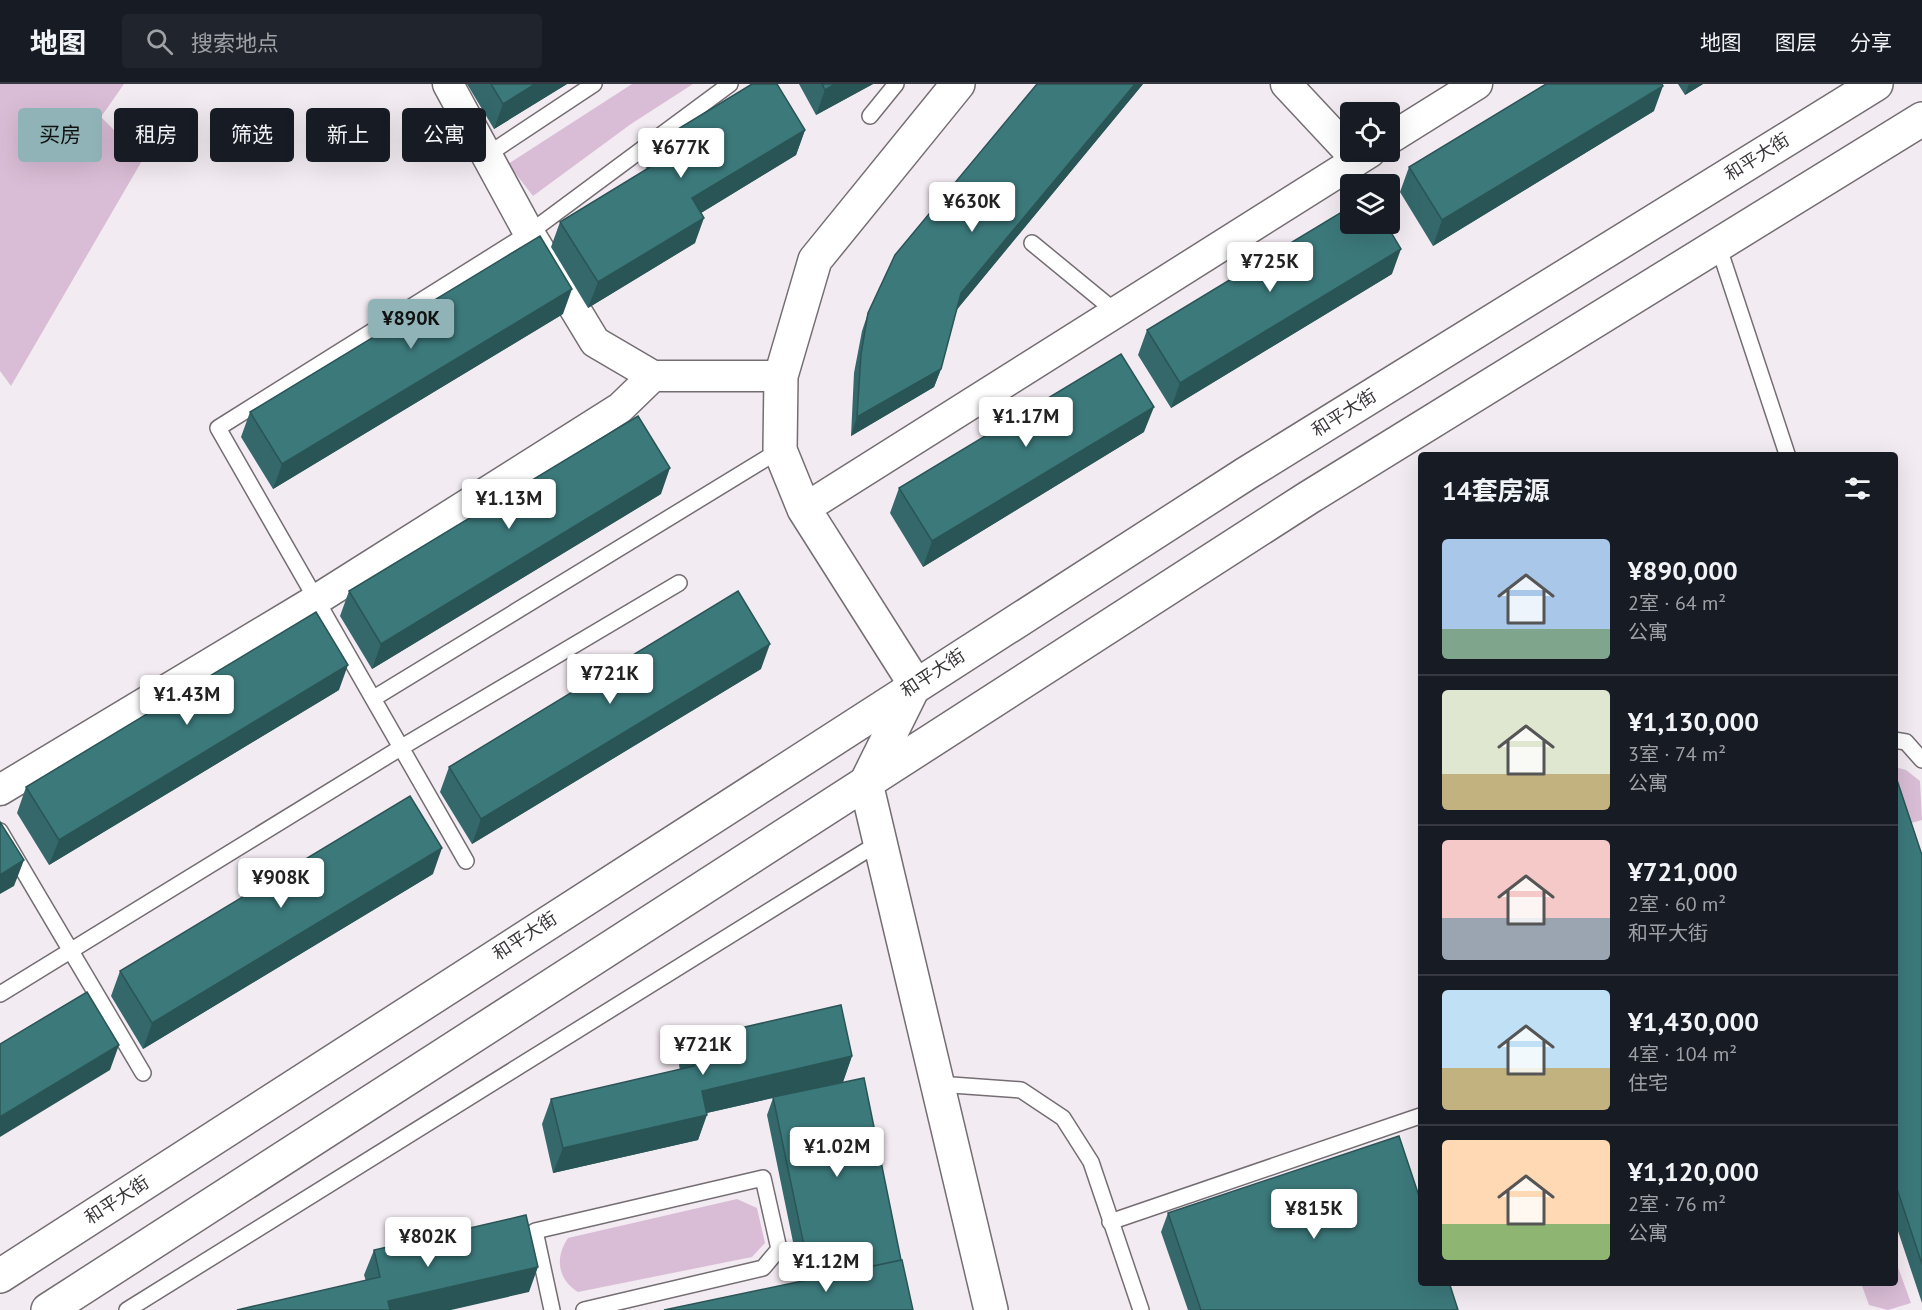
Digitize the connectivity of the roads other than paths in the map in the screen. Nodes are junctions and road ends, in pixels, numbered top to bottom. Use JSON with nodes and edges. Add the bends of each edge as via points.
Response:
{"nodes":[{"id":1,"x":448,"y":84,"type":"edge"},
{"id":2,"x":594,"y":84,"type":"edge"},
{"id":3,"x":730,"y":84,"type":"edge"},
{"id":4,"x":896,"y":84,"type":"edge"},
{"id":5,"x":958,"y":84,"type":"edge"},
{"id":6,"x":1286,"y":84,"type":"edge"},
{"id":7,"x":1477,"y":84,"type":"edge"},
{"id":8,"x":1876,"y":84,"type":"edge"},
{"id":9,"x":870,"y":116,"type":"dead end"},
{"id":10,"x":1922,"y":119,"type":"edge"},
{"id":11,"x":1400,"y":133,"type":"edge"},
{"id":12,"x":1340,"y":134,"type":"edge"},
{"id":13,"x":487,"y":155,"type":"junction"},
{"id":14,"x":1354,"y":162,"type":"edge"},
{"id":15,"x":529,"y":233,"type":"junction"},
{"id":16,"x":1032,"y":243,"type":"dead end"},
{"id":17,"x":1718,"y":245,"type":"junction"},
{"id":18,"x":1116,"y":312,"type":"junction"},
{"id":19,"x":653,"y":376,"type":"junction"},
{"id":20,"x":781,"y":376,"type":"junction"},
{"id":21,"x":780,"y":450,"type":"junction"},
{"id":22,"x":1786,"y":452,"type":"edge"},
{"id":23,"x":804,"y":509,"type":"junction"},
{"id":24,"x":679,"y":583,"type":"dead end"},
{"id":25,"x":316,"y":600,"type":"junction"},
{"id":26,"x":915,"y":684,"type":"junction"},
{"id":27,"x":374,"y":698,"type":"junction"},
{"id":28,"x":1898,"y":741,"type":"edge"},
{"id":29,"x":402,"y":747,"type":"junction"},
{"id":30,"x":1922,"y":760,"type":"edge"},
{"id":31,"x":866,"y":783,"type":"junction"},
{"id":32,"x":0,"y":790,"type":"edge"},
{"id":33,"x":0,"y":831,"type":"edge"},
{"id":34,"x":880,"y":842,"type":"junction"},
{"id":35,"x":466,"y":861,"type":"dead end"},
{"id":36,"x":71,"y":951,"type":"junction"},
{"id":37,"x":0,"y":994,"type":"edge"},
{"id":38,"x":143,"y":1073,"type":"dead end"},
{"id":39,"x":938,"y":1084,"type":"junction"},
{"id":40,"x":1418,"y":1117,"type":"edge"},
{"id":41,"x":1110,"y":1222,"type":"junction"},
{"id":42,"x":0,"y":1276,"type":"edge"},
{"id":43,"x":48,"y":1310,"type":"edge"},
{"id":44,"x":127,"y":1310,"type":"edge"},
{"id":45,"x":552,"y":1310,"type":"edge"},
{"id":46,"x":584,"y":1310,"type":"edge"},
{"id":47,"x":992,"y":1310,"type":"edge"},
{"id":48,"x":1141,"y":1310,"type":"edge"}],
"edges":[{"from":1,"to":13,"type":"street"},
{"from":2,"to":13,"type":"lane"},
{"from":3,"to":15,"type":"lane"},
{"from":4,"to":9,"type":"lane"},
{"from":5,"to":20,"type":"main road","via":[[815,260]]},
{"from":6,"to":12,"type":"street"},
{"from":7,"to":11,"type":"street"},
{"from":8,"to":26,"type":"main road","name":"和平大街","via":[[1247,473]]},
{"from":10,"to":17,"type":"main road"},
{"from":13,"to":15,"type":"street"},
{"from":14,"to":18,"type":"street"},
{"from":15,"to":19,"type":"street","via":[[595,342]]},
{"from":15,"to":25,"type":"lane","via":[[218,429]]},
{"from":16,"to":18,"type":"lane"},
{"from":17,"to":22,"type":"lane"},
{"from":17,"to":31,"type":"main road","via":[[1308,498]]},
{"from":18,"to":23,"type":"street"},
{"from":19,"to":20,"type":"street"},
{"from":19,"to":25,"type":"street","via":[[620,408]]},
{"from":20,"to":21,"type":"main road"},
{"from":21,"to":23,"type":"main road"},
{"from":21,"to":27,"type":"lane"},
{"from":23,"to":26,"type":"main road"},
{"from":24,"to":29,"type":"lane"},
{"from":25,"to":27,"type":"lane"},
{"from":25,"to":32,"type":"street"},
{"from":26,"to":31,"type":"main road"},
{"from":26,"to":42,"type":"main road","name":"和平大街"},
{"from":27,"to":29,"type":"lane"},
{"from":28,"to":30,"type":"lane","via":[[1906,742]]},
{"from":29,"to":35,"type":"lane"},
{"from":29,"to":36,"type":"lane"},
{"from":31,"to":34,"type":"main road"},
{"from":31,"to":43,"type":"main road"},
{"from":33,"to":36,"type":"lane"},
{"from":34,"to":39,"type":"main road"},
{"from":34,"to":44,"type":"lane"},
{"from":36,"to":37,"type":"lane"},
{"from":36,"to":38,"type":"lane"},
{"from":39,"to":41,"type":"lane","via":[[1020,1090],[1063,1118],[1090,1162]]},
{"from":39,"to":47,"type":"main road"},
{"from":40,"to":41,"type":"lane"},
{"from":41,"to":48,"type":"lane"},
{"from":45,"to":46,"type":"lane","via":[[535,1231],[763,1178],[779,1249],[763,1268]]}]}
